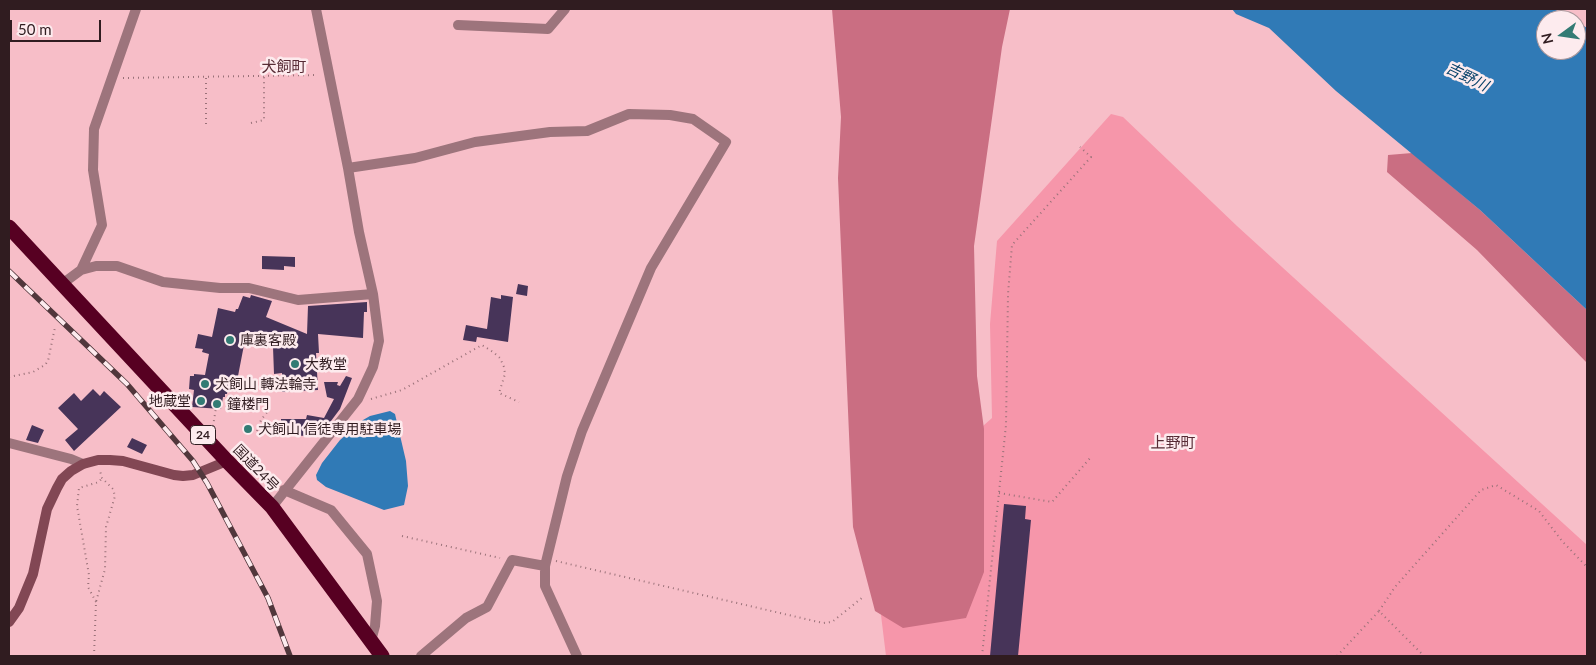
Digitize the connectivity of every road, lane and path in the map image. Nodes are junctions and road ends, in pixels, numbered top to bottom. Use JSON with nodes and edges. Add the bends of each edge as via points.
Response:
{"nodes":[{"id":1,"x":136,"y":9,"type":"edge"},
{"id":2,"x":316,"y":9,"type":"edge"},
{"id":3,"x":565,"y":9,"type":"edge"},
{"id":4,"x":458,"y":25,"type":"dead end"},
{"id":5,"x":329,"y":75,"type":"junction"},
{"id":6,"x":264,"y":76,"type":"junction"},
{"id":7,"x":206,"y":77,"type":"junction"},
{"id":8,"x":110,"y":78,"type":"junction"},
{"id":9,"x":251,"y":123,"type":"dead end"},
{"id":10,"x":206,"y":125,"type":"dead end"},
{"id":11,"x":1080,"y":147,"type":"dead end"},
{"id":12,"x":348,"y":168,"type":"junction"},
{"id":13,"x":9,"y":227,"type":"edge"},
{"id":14,"x":81,"y":270,"type":"junction"},
{"id":15,"x":62,"y":284,"type":"junction"},
{"id":16,"x":373,"y":294,"type":"junction"},
{"id":17,"x":55,"y":327,"type":"dead end"},
{"id":18,"x":9,"y":377,"type":"edge"},
{"id":19,"x":358,"y":399,"type":"junction"},
{"id":20,"x":520,"y":402,"type":"dead end"},
{"id":21,"x":216,"y":408,"type":"dead end"},
{"id":22,"x":268,"y":411,"type":"dead end"},
{"id":23,"x":213,"y":427,"type":"dead end"},
{"id":24,"x":257,"y":431,"type":"dead end"},
{"id":25,"x":9,"y":443,"type":"edge"},
{"id":26,"x":1091,"y":457,"type":"dead end"},
{"id":27,"x":98,"y":460,"type":"junction"},
{"id":28,"x":227,"y":461,"type":"junction"},
{"id":29,"x":83,"y":464,"type":"junction"},
{"id":30,"x":102,"y":478,"type":"junction"},
{"id":31,"x":284,"y":490,"type":"junction"},
{"id":32,"x":999,"y":493,"type":"junction"},
{"id":33,"x":272,"y":507,"type":"junction"},
{"id":34,"x":402,"y":536,"type":"dead end"},
{"id":35,"x":512,"y":560,"type":"junction"},
{"id":36,"x":546,"y":563,"type":"junction"},
{"id":37,"x":1587,"y":567,"type":"edge"},
{"id":38,"x":863,"y":597,"type":"dead end"},
{"id":39,"x":96,"y":602,"type":"junction"},
{"id":40,"x":1379,"y":611,"type":"junction"},
{"id":41,"x":9,"y":622,"type":"edge"},
{"id":42,"x":371,"y":641,"type":"junction"},
{"id":43,"x":94,"y":656,"type":"edge"},
{"id":44,"x":382,"y":656,"type":"edge"},
{"id":45,"x":421,"y":656,"type":"edge"},
{"id":46,"x":577,"y":656,"type":"edge"},
{"id":47,"x":982,"y":656,"type":"edge"},
{"id":48,"x":1337,"y":656,"type":"edge"},
{"id":49,"x":1424,"y":656,"type":"edge"}],
"edges":[{"from":1,"to":8,"type":"street"},
{"from":2,"to":5,"type":"street"},
{"from":3,"to":4,"type":"street","via":[[548,29]]},
{"from":5,"to":6,"type":"path"},
{"from":5,"to":12,"type":"street"},
{"from":6,"to":7,"type":"path"},
{"from":6,"to":9,"type":"path","via":[[264,120]]},
{"from":7,"to":8,"type":"path"},
{"from":7,"to":10,"type":"path"},
{"from":8,"to":14,"type":"street","via":[[94,129],[93,170],[102,225]]},
{"from":11,"to":32,"type":"path","via":[[1091,157],[1012,246],[1006,424]]},
{"from":12,"to":16,"type":"street"},
{"from":12,"to":36,"type":"street","via":[[415,158],[476,142],[587,130],[629,114],[692,118],[726,142],[650,268],[579,440]]},
{"from":13,"to":15,"type":"highway","name":"国道24号","number":"24"},
{"from":14,"to":15,"type":"street"},
{"from":14,"to":16,"type":"street","via":[[117,266],[163,282],[249,288],[298,300]]},
{"from":15,"to":28,"type":"highway","name":"国道24号","number":"24"},
{"from":16,"to":19,"type":"street","via":[[379,341],[374,366]]},
{"from":17,"to":18,"type":"path","via":[[45,366]]},
{"from":19,"to":20,"type":"path","via":[[402,390],[482,346],[500,358],[504,367],[506,374],[500,393]]},
{"from":19,"to":31,"type":"street"},
{"from":21,"to":23,"type":"path"},
{"from":22,"to":24,"type":"path"},
{"from":25,"to":29,"type":"street"},
{"from":26,"to":32,"type":"path","via":[[1052,502]]},
{"from":27,"to":28,"type":"street","via":[[123,461],[183,476]]},
{"from":27,"to":29,"type":"street"},
{"from":27,"to":30,"type":"path"},
{"from":28,"to":33,"type":"highway","name":"国道24号","number":"24"},
{"from":29,"to":41,"type":"street","via":[[62,479],[52,496],[30,582]]},
{"from":30,"to":39,"type":"path","via":[[115,496],[106,527],[105,569]]},
{"from":30,"to":39,"type":"path","via":[[79,488],[77,506],[90,575],[88,587]]},
{"from":31,"to":33,"type":"street"},
{"from":31,"to":42,"type":"street","via":[[330,510],[367,554],[377,601]]},
{"from":32,"to":47,"type":"path"},
{"from":33,"to":42,"type":"highway","name":"国道24号","number":"24"},
{"from":34,"to":35,"type":"path"},
{"from":35,"to":36,"type":"street"},
{"from":35,"to":45,"type":"street","via":[[487,607],[466,618]]},
{"from":36,"to":38,"type":"path","via":[[823,622],[832,622]]},
{"from":36,"to":46,"type":"street","via":[[545,586]]},
{"from":37,"to":40,"type":"path","via":[[1540,511],[1496,485],[1481,490],[1395,587]]},
{"from":39,"to":43,"type":"path"},
{"from":40,"to":48,"type":"path"},
{"from":40,"to":49,"type":"path"},
{"from":42,"to":44,"type":"highway","name":"国道24号","number":"24"}]}
